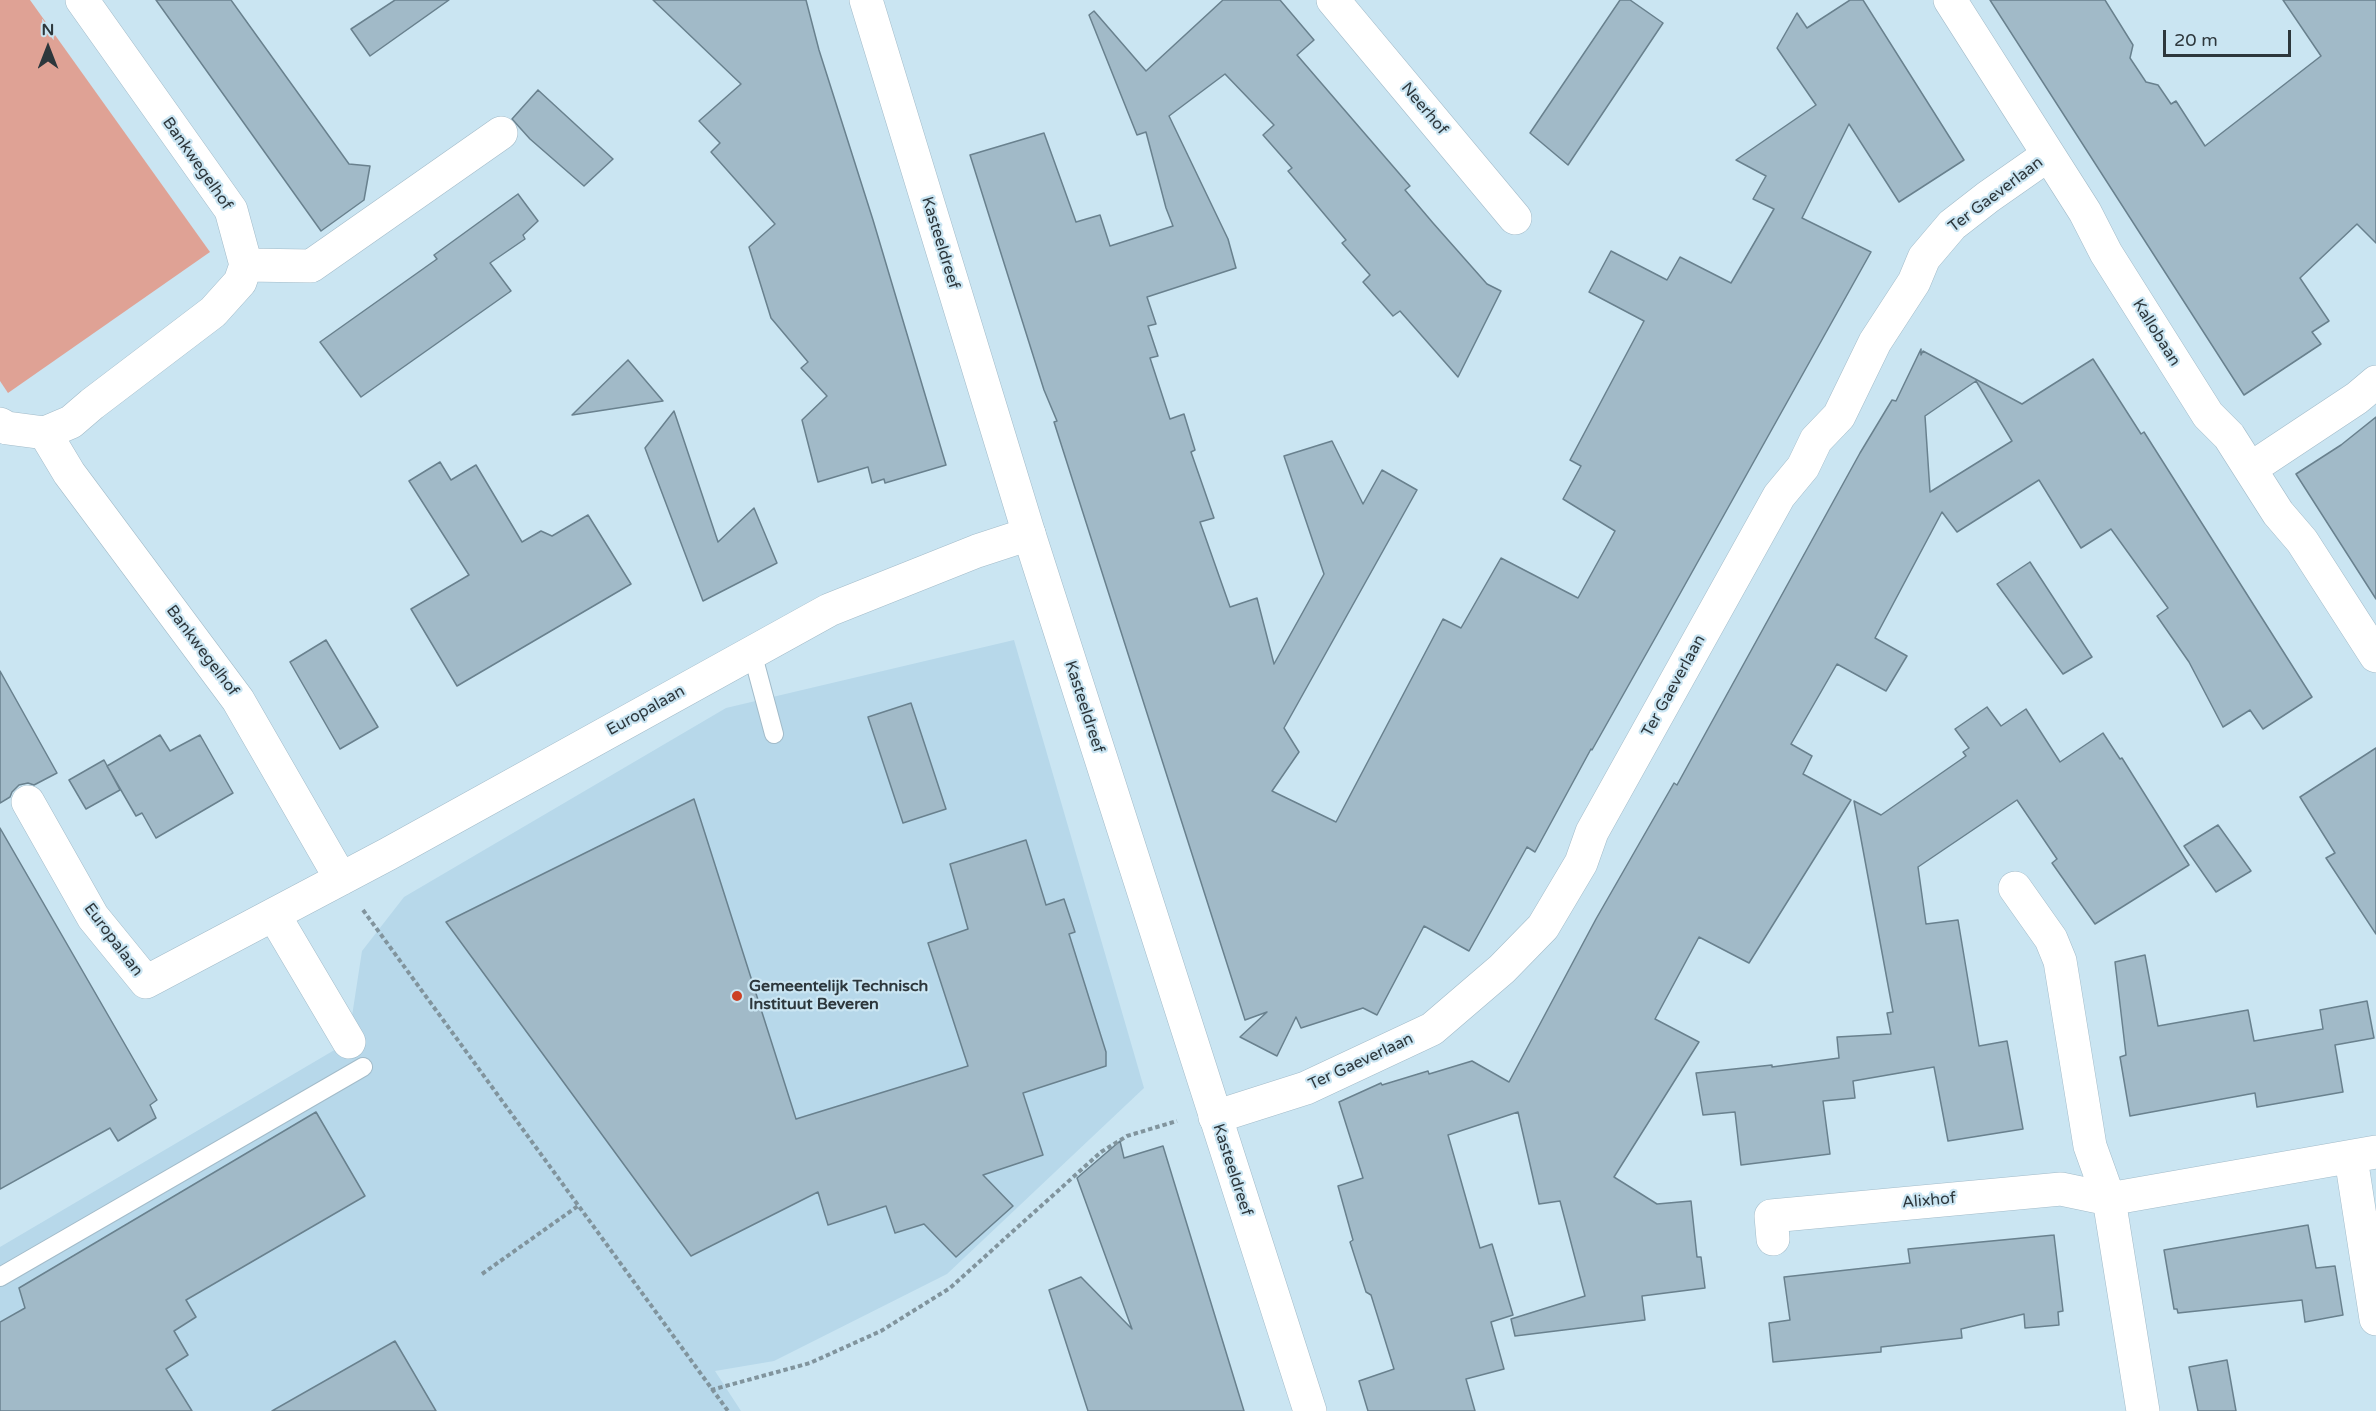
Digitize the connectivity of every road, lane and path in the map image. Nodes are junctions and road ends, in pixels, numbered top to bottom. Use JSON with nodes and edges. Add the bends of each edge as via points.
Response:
{"nodes":[{"id":1,"x":82,"y":0,"type":"edge"},
{"id":2,"x":1333,"y":0,"type":"edge"},
{"id":3,"x":1950,"y":0,"type":"edge"},
{"id":4,"x":870,"y":1,"type":"edge"},
{"id":5,"x":501,"y":133,"type":"dead end"},
{"id":6,"x":2048,"y":155,"type":"junction"},
{"id":7,"x":1515,"y":218,"type":"dead end"},
{"id":8,"x":246,"y":265,"type":"junction"},
{"id":9,"x":2376,"y":382,"type":"edge"},
{"id":10,"x":0,"y":424,"type":"edge"},
{"id":11,"x":45,"y":434,"type":"junction"},
{"id":12,"x":2250,"y":469,"type":"junction"},
{"id":13,"x":1029,"y":534,"type":"junction"},
{"id":14,"x":752,"y":652,"type":"junction"},
{"id":15,"x":2376,"y":656,"type":"edge"},
{"id":16,"x":774,"y":734,"type":"dead end"},
{"id":17,"x":28,"y":801,"type":"dead end"},
{"id":18,"x":341,"y":879,"type":"junction"},
{"id":19,"x":2015,"y":888,"type":"dead end"},
{"id":20,"x":274,"y":915,"type":"junction"},
{"id":21,"x":356,"y":1055,"type":"joint"},
{"id":22,"x":1215,"y":1117,"type":"junction"},
{"id":23,"x":2364,"y":1155,"type":"edge"},
{"id":24,"x":2109,"y":1199,"type":"junction"},
{"id":25,"x":578,"y":1206,"type":"junction"},
{"id":26,"x":1773,"y":1239,"type":"dead end"},
{"id":27,"x":482,"y":1274,"type":"dead end"},
{"id":28,"x":0,"y":1277,"type":"edge"},
{"id":29,"x":2376,"y":1319,"type":"edge"},
{"id":30,"x":711,"y":1390,"type":"junction"},
{"id":31,"x":728,"y":1411,"type":"edge"},
{"id":32,"x":1310,"y":1411,"type":"edge"},
{"id":33,"x":2143,"y":1411,"type":"edge"}],
"edges":[{"from":1,"to":8,"type":"street","name":"Bankwegelhof","via":[[231,210]]},
{"from":2,"to":7,"type":"street","name":"Neerhof"},
{"from":3,"to":6,"type":"street","name":"Kallobaan"},
{"from":4,"to":13,"type":"street","name":"Kasteeldreef"},
{"from":5,"to":8,"type":"street","via":[[311,266]]},
{"from":6,"to":12,"type":"street","name":"Kallobaan","via":[[2208,415],[2229,436]]},
{"from":6,"to":22,"type":"street","name":"Ter Gaeverlaan","via":[[1952,225],[1924,258],[1914,282],[1875,342],[1839,416],[1816,440],[1803,467],[1779,496],[1543,927],[1502,969],[1432,1029],[1306,1088]]},
{"from":8,"to":11,"type":"street","via":[[240,282],[213,312],[71,422]]},
{"from":9,"to":12,"type":"street"},
{"from":10,"to":11,"type":"street"},
{"from":11,"to":18,"type":"street","name":"Bankwegelhof","via":[[69,473],[238,700]]},
{"from":12,"to":15,"type":"street","name":"Kallobaan"},
{"from":13,"to":14,"type":"street","name":"Europalaan","via":[[829,610]]},
{"from":13,"to":22,"type":"street","name":"Kasteeldreef"},
{"from":14,"to":16,"type":"lane"},
{"from":14,"to":18,"type":"street","name":"Europalaan"},
{"from":17,"to":20,"type":"street","name":"Europalaan","via":[[93,917],[146,982]]},
{"from":18,"to":20,"type":"street","name":"Europalaan"},
{"from":18,"to":25,"type":"path"},
{"from":19,"to":24,"type":"street","via":[[2051,939],[2060,961],[2090,1146]]},
{"from":20,"to":21,"type":"street"},
{"from":21,"to":28,"type":"lane"},
{"from":22,"to":30,"type":"path","via":[[1169,1122],[1118,1141],[951,1288],[881,1331],[810,1363]]},
{"from":22,"to":32,"type":"street","name":"Kasteeldreef"},
{"from":23,"to":24,"type":"street","name":"Alixhof"},
{"from":23,"to":29,"type":"street","name":"Alixhof"},
{"from":24,"to":26,"type":"street","name":"Alixhof","via":[[2061,1189],[1771,1216]]},
{"from":24,"to":33,"type":"street"},
{"from":25,"to":27,"type":"path"},
{"from":25,"to":30,"type":"path"},
{"from":30,"to":31,"type":"path"}]}
